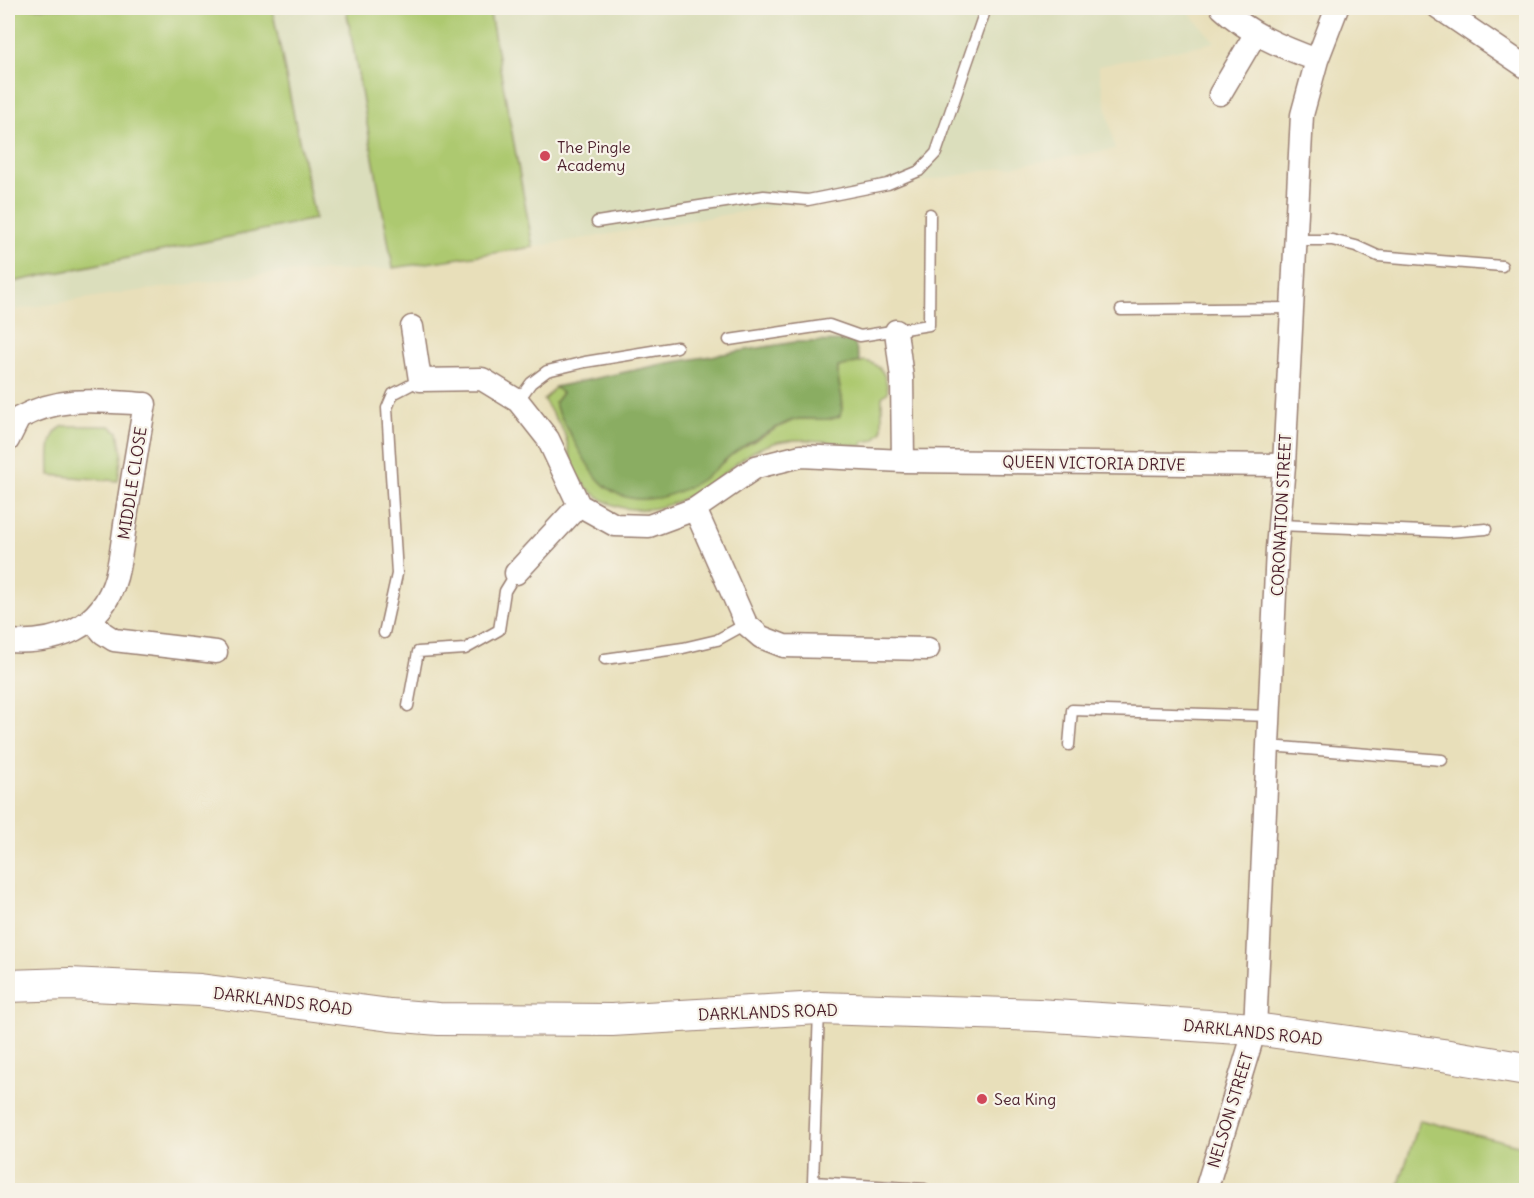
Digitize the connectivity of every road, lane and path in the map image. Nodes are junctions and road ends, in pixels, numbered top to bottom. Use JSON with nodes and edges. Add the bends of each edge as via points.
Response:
{"nodes":[{"id":1,"x":987,"y":8,"type":"edge"},
{"id":2,"x":1222,"y":8,"type":"edge"},
{"id":3,"x":1337,"y":8,"type":"edge"},
{"id":4,"x":1439,"y":8,"type":"edge"},
{"id":5,"x":1256,"y":33,"type":"junction"},
{"id":6,"x":1317,"y":60,"type":"junction"},
{"id":7,"x":1527,"y":67,"type":"edge"},
{"id":8,"x":1220,"y":94,"type":"dead end"},
{"id":9,"x":930,"y":214,"type":"dead end"},
{"id":10,"x":597,"y":222,"type":"dead end"},
{"id":11,"x":1295,"y":240,"type":"junction"},
{"id":12,"x":1502,"y":266,"type":"dead end"},
{"id":13,"x":1292,"y":308,"type":"junction"},
{"id":14,"x":1121,"y":310,"type":"dead end"},
{"id":15,"x":412,"y":327,"type":"dead end"},
{"id":16,"x":896,"y":331,"type":"junction"},
{"id":17,"x":729,"y":340,"type":"dead end"},
{"id":18,"x":677,"y":347,"type":"dead end"},
{"id":19,"x":420,"y":380,"type":"junction"},
{"id":20,"x":518,"y":401,"type":"junction"},
{"id":21,"x":8,"y":440,"type":"edge"},
{"id":22,"x":903,"y":461,"type":"junction"},
{"id":23,"x":1284,"y":465,"type":"junction"},
{"id":24,"x":579,"y":505,"type":"junction"},
{"id":25,"x":695,"y":509,"type":"junction"},
{"id":26,"x":1279,"y":525,"type":"junction"},
{"id":27,"x":1486,"y":529,"type":"dead end"},
{"id":28,"x":516,"y":573,"type":"joint"},
{"id":29,"x":92,"y":620,"type":"junction"},
{"id":30,"x":746,"y":624,"type":"junction"},
{"id":31,"x":384,"y":633,"type":"dead end"},
{"id":32,"x":8,"y":641,"type":"edge"},
{"id":33,"x":928,"y":649,"type":"dead end"},
{"id":34,"x":216,"y":652,"type":"dead end"},
{"id":35,"x":605,"y":659,"type":"dead end"},
{"id":36,"x":408,"y":706,"type":"dead end"},
{"id":37,"x":1271,"y":716,"type":"junction"},
{"id":38,"x":1069,"y":745,"type":"dead end"},
{"id":39,"x":1269,"y":746,"type":"junction"},
{"id":40,"x":1442,"y":760,"type":"dead end"},
{"id":41,"x":8,"y":986,"type":"edge"},
{"id":42,"x":819,"y":1008,"type":"junction"},
{"id":43,"x":1255,"y":1029,"type":"junction"},
{"id":44,"x":1527,"y":1069,"type":"edge"},
{"id":45,"x":925,"y":1189,"type":"edge"},
{"id":46,"x":1206,"y":1191,"type":"edge"}],
"edges":[{"from":1,"to":10,"type":"lane","via":[[936,153],[919,171],[888,184],[808,200],[764,196]]},
{"from":2,"to":5,"type":"street"},
{"from":3,"to":6,"type":"street","name":"CORONATION STREET"},
{"from":4,"to":7,"type":"street"},
{"from":5,"to":6,"type":"street"},
{"from":5,"to":8,"type":"street"},
{"from":6,"to":11,"type":"street","name":"CORONATION STREET","via":[[1302,115]]},
{"from":9,"to":16,"type":"lane","via":[[929,325]]},
{"from":11,"to":12,"type":"lane","via":[[1332,240],[1378,256]]},
{"from":11,"to":13,"type":"street","name":"CORONATION STREET"},
{"from":13,"to":14,"type":"lane"},
{"from":13,"to":23,"type":"street","name":"CORONATION STREET"},
{"from":15,"to":19,"type":"street"},
{"from":16,"to":17,"type":"lane","via":[[860,336],[829,325]]},
{"from":16,"to":22,"type":"street","via":[[903,378]]},
{"from":18,"to":20,"type":"lane","via":[[547,371],[531,383]]},
{"from":19,"to":20,"type":"street","via":[[482,379]]},
{"from":19,"to":31,"type":"lane","via":[[393,394],[387,408],[397,574]]},
{"from":20,"to":24,"type":"street","via":[[548,439]]},
{"from":21,"to":29,"type":"street","name":"MIDDLE CLOSE","via":[[18,418],[52,404],[84,400],[145,404],[116,578]]},
{"from":22,"to":23,"type":"street","name":"QUEEN VICTORIA DRIVE"},
{"from":22,"to":25,"type":"street","name":"QUEEN VICTORIA DRIVE","via":[[801,456],[756,467]]},
{"from":23,"to":26,"type":"street","name":"CORONATION STREET"},
{"from":24,"to":25,"type":"street","name":"QUEEN VICTORIA DRIVE","via":[[615,525],[650,526]]},
{"from":24,"to":28,"type":"street"},
{"from":25,"to":30,"type":"street"},
{"from":26,"to":27,"type":"lane","via":[[1448,532]]},
{"from":26,"to":37,"type":"street","name":"CORONATION STREET"},
{"from":28,"to":36,"type":"lane","via":[[505,591],[499,630],[465,649],[418,652]]},
{"from":29,"to":32,"type":"street","name":"MIDDLE CLOSE","via":[[57,637]]},
{"from":29,"to":34,"type":"street","via":[[114,640]]},
{"from":30,"to":33,"type":"street","via":[[761,637],[784,646]]},
{"from":30,"to":35,"type":"lane","via":[[717,640]]},
{"from":37,"to":38,"type":"lane","via":[[1072,710]]},
{"from":37,"to":39,"type":"street","name":"CORONATION STREET"},
{"from":39,"to":40,"type":"lane"},
{"from":39,"to":43,"type":"street","name":"CORONATION STREET"},
{"from":41,"to":42,"type":"street","name":"DARKLANDS ROAD","via":[[69,984],[200,990],[439,1019],[612,1020]]},
{"from":42,"to":43,"type":"street","name":"DARKLANDS ROAD"},
{"from":42,"to":45,"type":"lane","via":[[813,1182]]},
{"from":43,"to":44,"type":"street","name":"DARKLANDS ROAD"},
{"from":43,"to":46,"type":"street","name":"NELSON STREET"}]}
